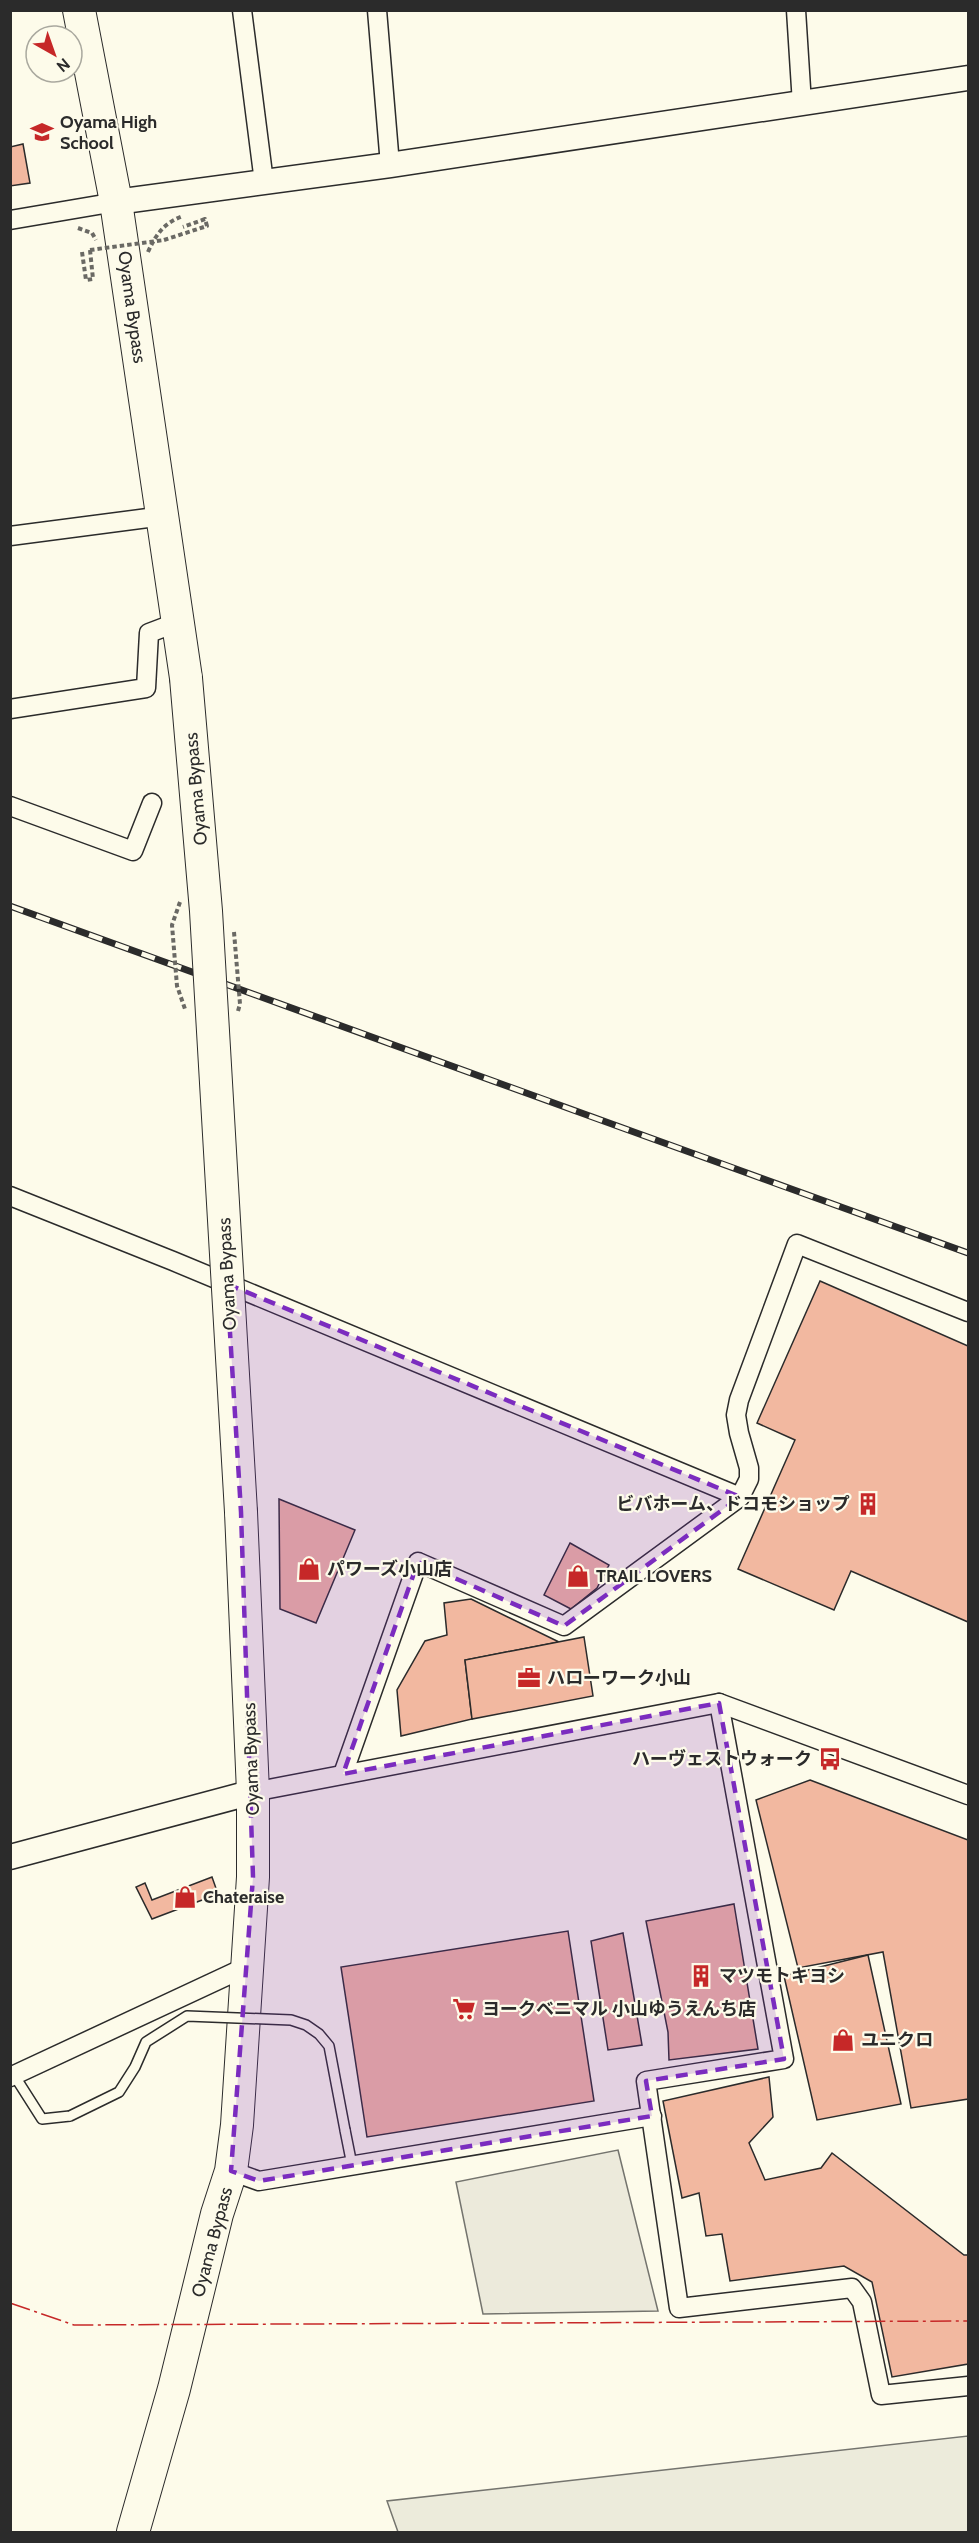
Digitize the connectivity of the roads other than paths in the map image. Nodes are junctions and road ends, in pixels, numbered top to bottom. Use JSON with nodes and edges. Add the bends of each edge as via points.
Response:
{"nodes":[{"id":1,"x":242,"y":10,"type":"edge"},
{"id":2,"x":377,"y":10,"type":"edge"},
{"id":3,"x":796,"y":10,"type":"edge"},
{"id":4,"x":82,"y":11,"type":"edge"},
{"id":5,"x":969,"y":78,"type":"edge"},
{"id":6,"x":802,"y":104,"type":"junction"},
{"id":7,"x":390,"y":165,"type":"junction"},
{"id":8,"x":264,"y":182,"type":"junction"},
{"id":9,"x":116,"y":202,"type":"junction"},
{"id":10,"x":10,"y":220,"type":"edge"},
{"id":11,"x":163,"y":516,"type":"junction"},
{"id":12,"x":10,"y":536,"type":"edge"},
{"id":13,"x":178,"y":622,"type":"junction"},
{"id":14,"x":10,"y":709,"type":"edge"},
{"id":15,"x":152,"y":802,"type":"dead end"},
{"id":16,"x":10,"y":806,"type":"edge"},
{"id":17,"x":10,"y":1196,"type":"edge"},
{"id":18,"x":969,"y":1312,"type":"edge"},
{"id":19,"x":740,"y":1497,"type":"junction"},
{"id":20,"x":719,"y":1703,"type":"junction"},
{"id":21,"x":343,"y":1774,"type":"junction"},
{"id":22,"x":253,"y":1792,"type":"junction"},
{"id":23,"x":969,"y":1795,"type":"edge"},
{"id":24,"x":10,"y":1857,"type":"edge"},
{"id":25,"x":248,"y":1966,"type":"junction"},
{"id":26,"x":12,"y":2074,"type":"edge"},
{"id":27,"x":652,"y":2116,"type":"junction"},
{"id":28,"x":352,"y":2165,"type":"junction"},
{"id":29,"x":231,"y":2171,"type":"junction"},
{"id":30,"x":969,"y":2386,"type":"edge"},
{"id":31,"x":133,"y":2532,"type":"edge"}],
"edges":[{"from":1,"to":8,"type":"street"},
{"from":2,"to":7,"type":"street"},
{"from":3,"to":6,"type":"street"},
{"from":4,"to":9,"type":"highway","name":"Oyama Bypass"},
{"from":5,"to":6,"type":"street"},
{"from":6,"to":7,"type":"street"},
{"from":7,"to":8,"type":"street"},
{"from":8,"to":9,"type":"street"},
{"from":9,"to":10,"type":"street"},
{"from":9,"to":11,"type":"highway","name":"Oyama Bypass"},
{"from":11,"to":12,"type":"street"},
{"from":11,"to":13,"type":"highway","name":"Oyama Bypass"},
{"from":13,"to":14,"type":"street","via":[[150,633],[146,688]]},
{"from":13,"to":22,"type":"highway","name":"Oyama Bypass","bridge":true,"via":[[206,911]]},
{"from":15,"to":16,"type":"street","via":[[133,851]]},
{"from":17,"to":19,"type":"street"},
{"from":18,"to":19,"type":"street","via":[[797,1244],[739,1400],[736,1415],[749,1468]]},
{"from":19,"to":21,"type":"street","via":[[564,1626],[418,1562]]},
{"from":20,"to":21,"type":"street"},
{"from":20,"to":23,"type":"street"},
{"from":20,"to":27,"type":"street","via":[[784,2059],[646,2081]]},
{"from":21,"to":22,"type":"street"},
{"from":22,"to":24,"type":"street"},
{"from":22,"to":25,"type":"highway","name":"Oyama Bypass"},
{"from":25,"to":26,"type":"street"},
{"from":25,"to":29,"type":"highway","name":"Oyama Bypass"},
{"from":26,"to":28,"type":"lane","bridge":true,"via":[[42,2119],[70,2116],[119,2092],[146,2042],[187,2016],[291,2020],[306,2025],[329,2046]]},
{"from":27,"to":28,"type":"street"},
{"from":27,"to":30,"type":"street","via":[[679,2308],[852,2288],[862,2302],[881,2395]]},
{"from":28,"to":29,"type":"street","via":[[259,2181]]},
{"from":29,"to":31,"type":"highway","name":"Oyama Bypass"}]}
